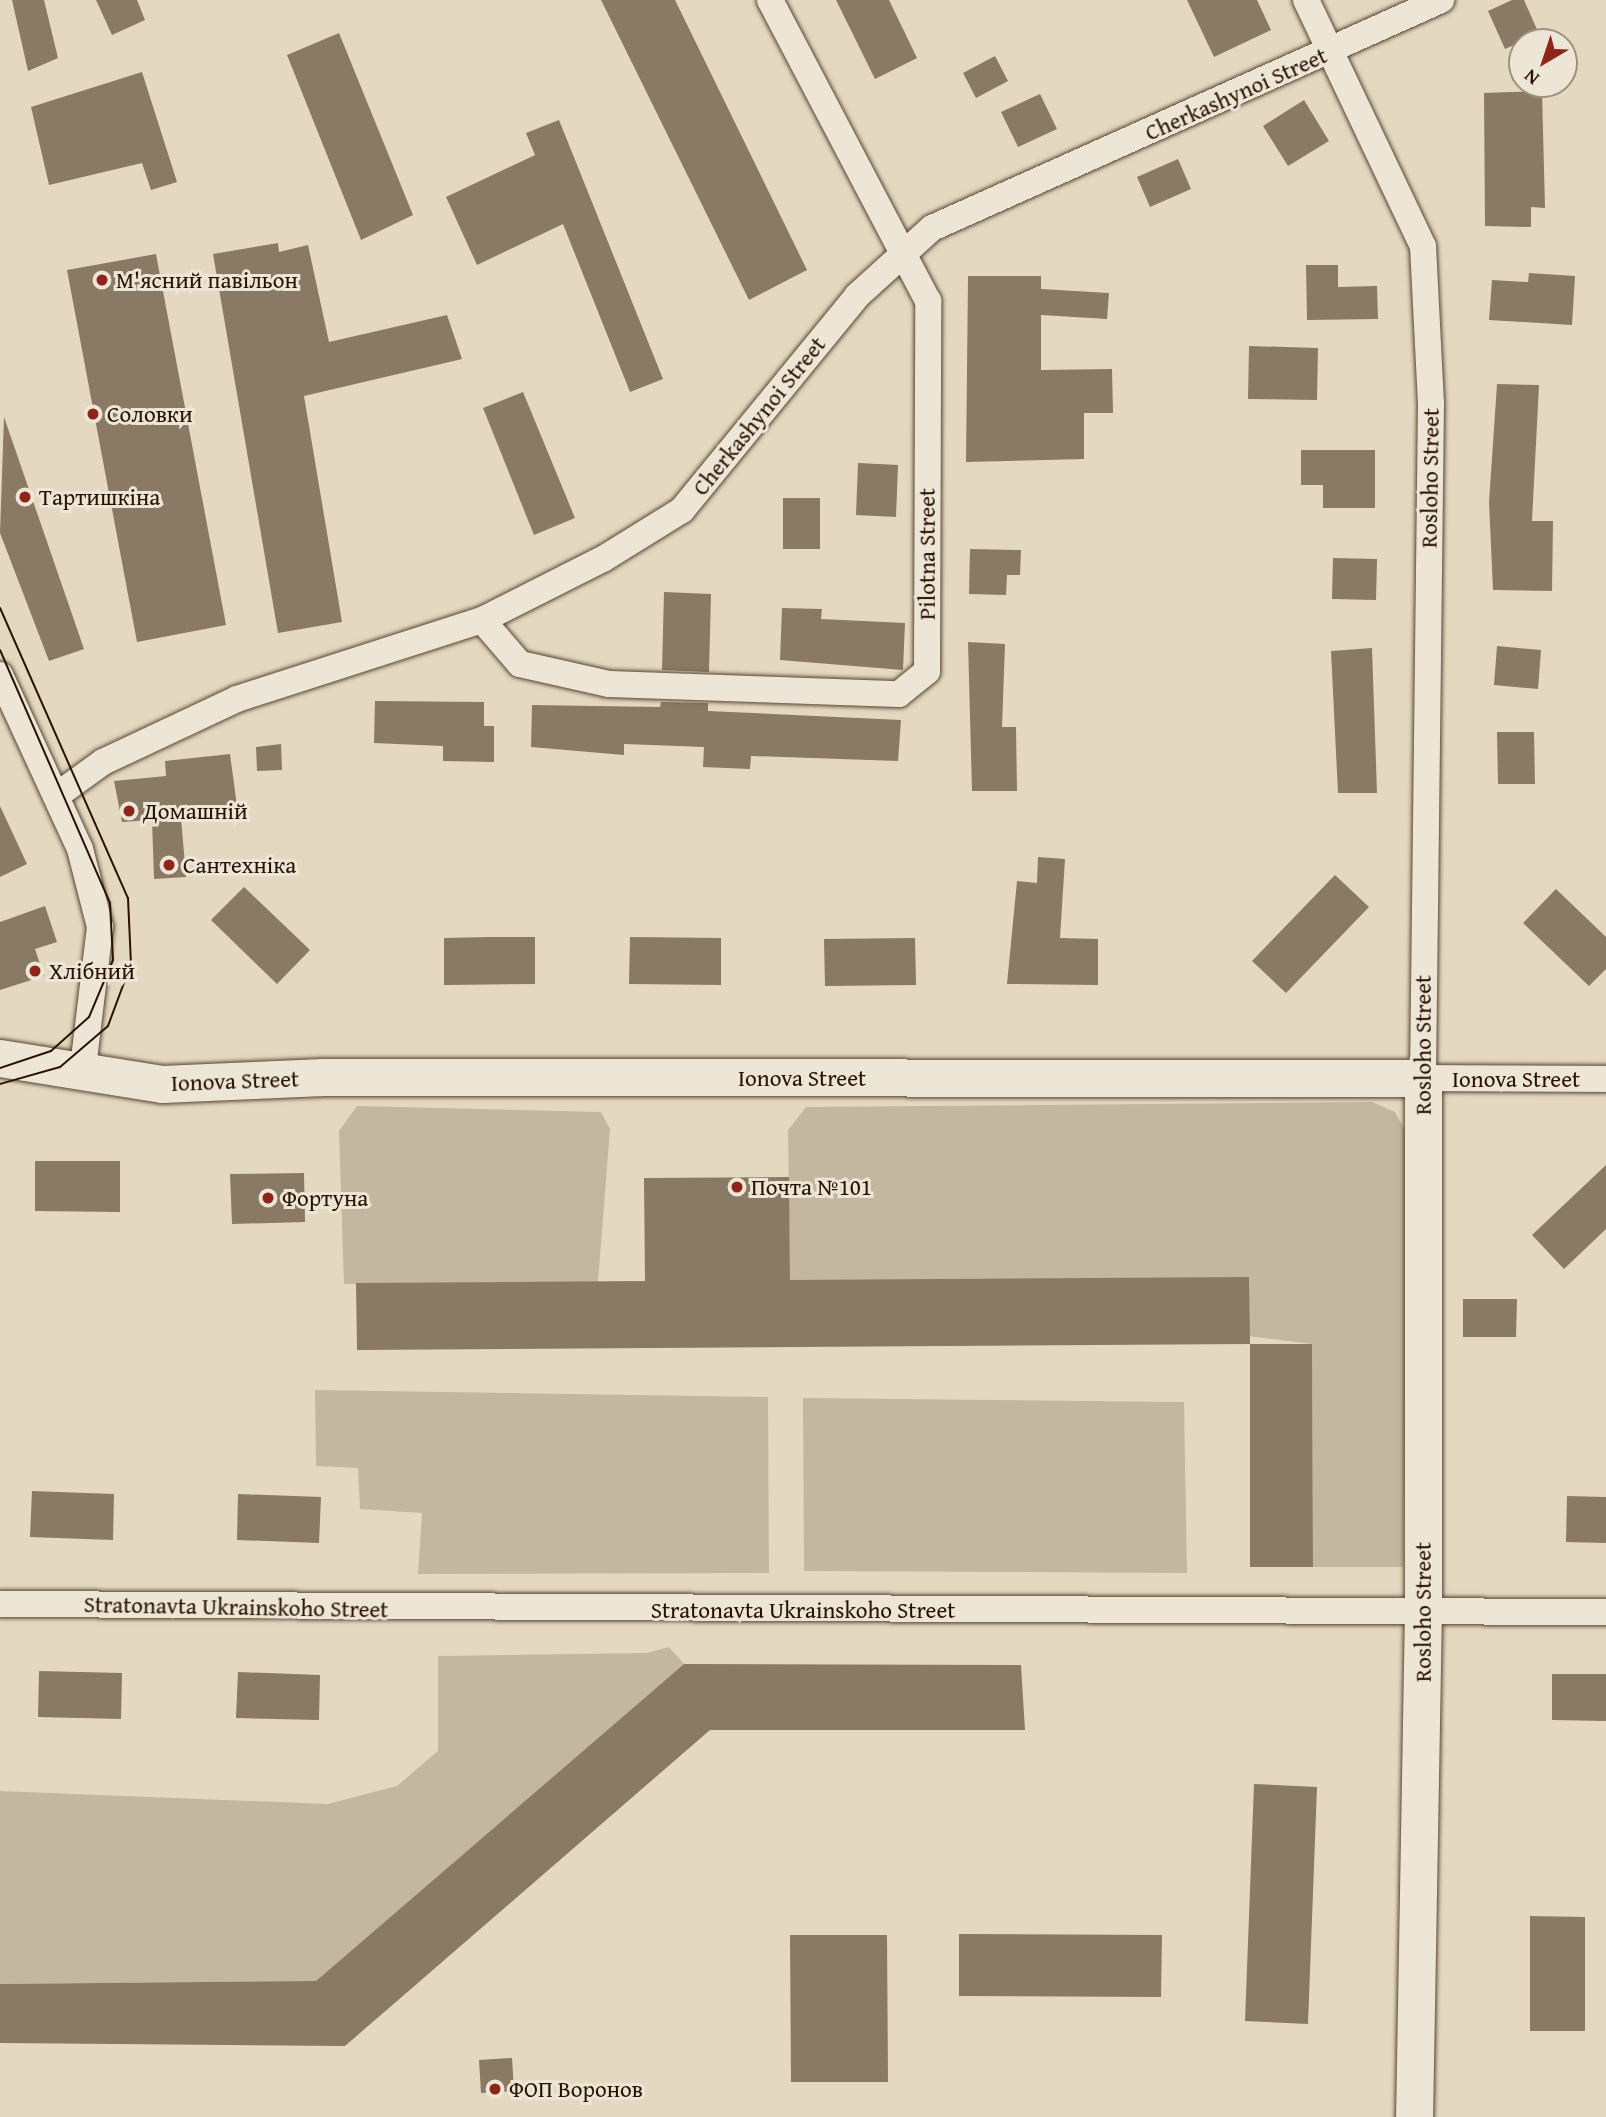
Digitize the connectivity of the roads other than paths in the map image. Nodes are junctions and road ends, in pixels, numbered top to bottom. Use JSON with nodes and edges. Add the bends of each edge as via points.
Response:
{"nodes":[{"id":1,"x":770,"y":0,"type":"edge"},
{"id":2,"x":1306,"y":0,"type":"edge"},
{"id":3,"x":1441,"y":0,"type":"edge"},
{"id":4,"x":1332,"y":52,"type":"junction"},
{"id":5,"x":904,"y":253,"type":"junction"},
{"id":6,"x":482,"y":620,"type":"junction"},
{"id":7,"x":0,"y":676,"type":"edge"},
{"id":8,"x":56,"y":796,"type":"junction"},
{"id":9,"x":0,"y":1058,"type":"edge"},
{"id":10,"x":83,"y":1067,"type":"junction"},
{"id":11,"x":1423,"y":1078,"type":"junction"},
{"id":12,"x":1606,"y":1079,"type":"edge"},
{"id":13,"x":0,"y":1604,"type":"edge"},
{"id":14,"x":1423,"y":1609,"type":"junction"},
{"id":15,"x":1606,"y":1612,"type":"edge"},
{"id":16,"x":1414,"y":2117,"type":"edge"}],
"edges":[{"from":1,"to":5,"type":"street","name":"Pilotna Street"},
{"from":2,"to":4,"type":"street","name":"Rosloho Street"},
{"from":3,"to":4,"type":"street","name":"Cherkashynoi Street"},
{"from":4,"to":5,"type":"street","name":"Cherkashynoi Street","via":[[932,228]]},
{"from":4,"to":11,"type":"street","name":"Rosloho Street","via":[[1423,246],[1431,403]]},
{"from":5,"to":6,"type":"street","name":"Cherkashynoi Street","via":[[857,296],[682,510]]},
{"from":5,"to":6,"type":"street","name":"Pilotna Street","via":[[928,301],[927,671],[900,694],[608,684],[520,664]]},
{"from":6,"to":8,"type":"street","name":"Cherkashynoi Street","via":[[237,699],[103,762]]},
{"from":7,"to":8,"type":"street"},
{"from":8,"to":10,"type":"street","via":[[80,849],[100,927]]},
{"from":9,"to":10,"type":"street","name":"Ionova Street"},
{"from":10,"to":11,"type":"street","name":"Ionova Street","via":[[162,1084],[323,1077]]},
{"from":11,"to":12,"type":"street","name":"Ionova Street"},
{"from":11,"to":14,"type":"street","name":"Rosloho Street"},
{"from":13,"to":14,"type":"street","name":"Stratonavta Ukrainskoho Street"},
{"from":14,"to":15,"type":"street","name":"Stratonavta Ukrainskoho Street"},
{"from":14,"to":16,"type":"street","name":"Rosloho Street"}]}
